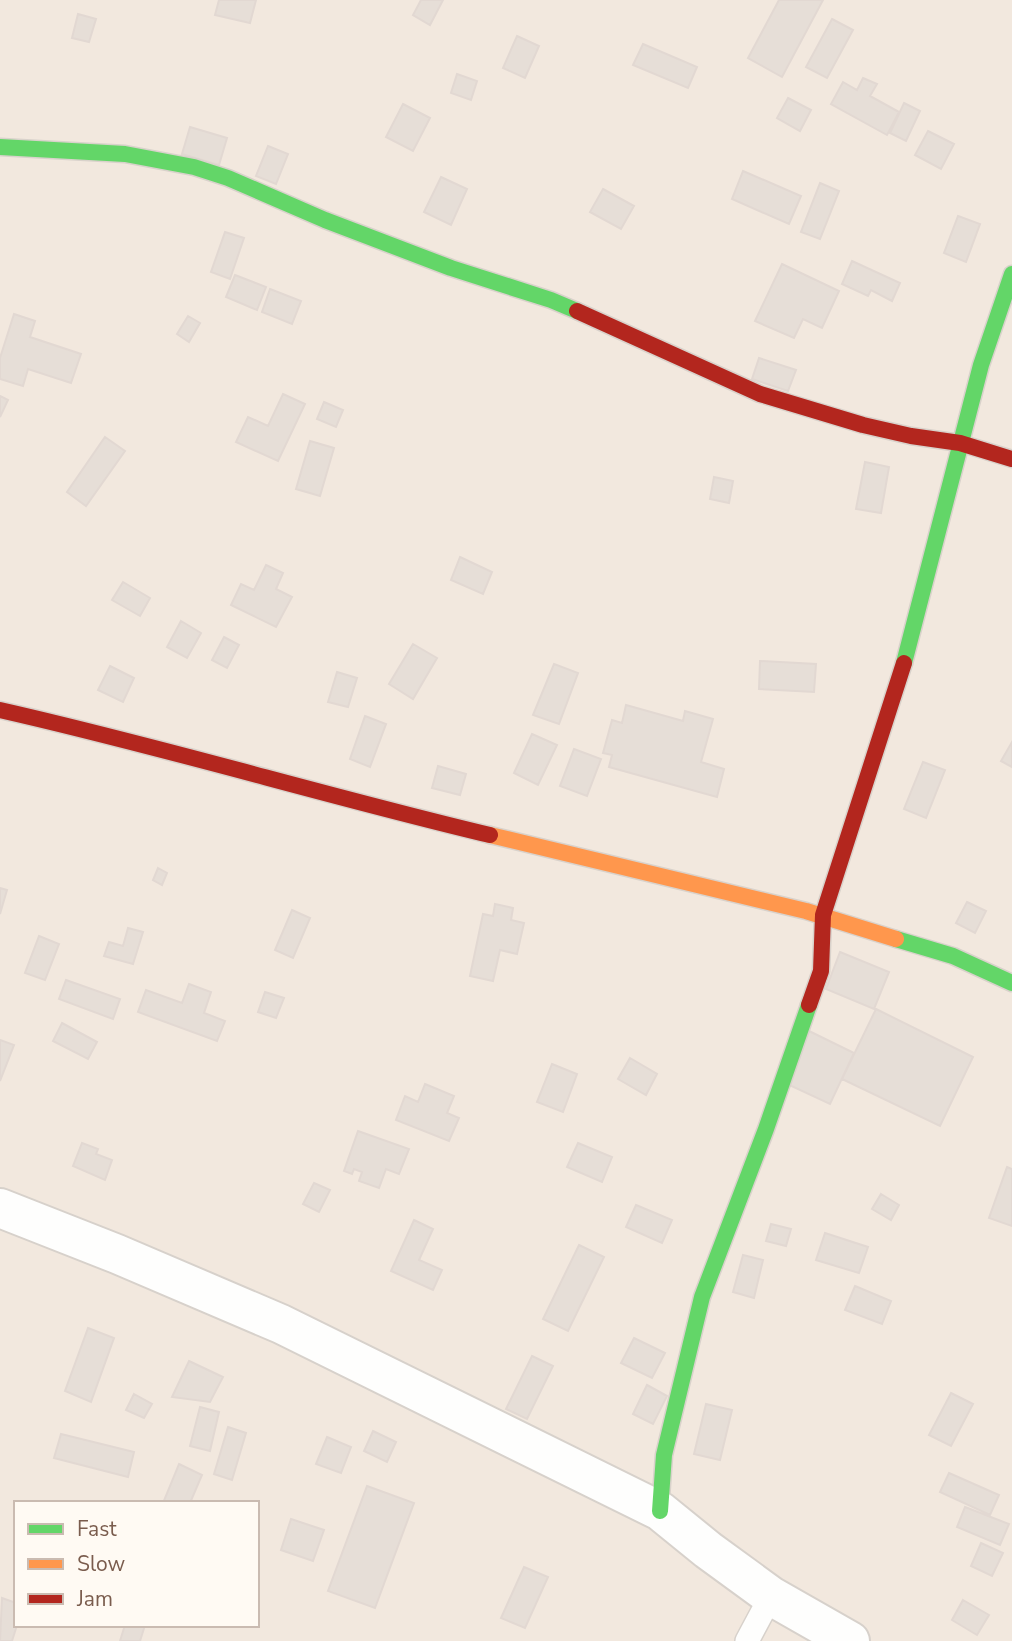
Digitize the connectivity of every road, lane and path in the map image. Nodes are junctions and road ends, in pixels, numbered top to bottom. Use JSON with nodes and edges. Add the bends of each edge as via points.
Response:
{"nodes":[{"id":1,"x":0,"y":147,"type":"edge"},
{"id":2,"x":1012,"y":274,"type":"edge"},
{"id":3,"x":960,"y":443,"type":"junction"},
{"id":4,"x":1012,"y":459,"type":"edge"},
{"id":5,"x":0,"y":710,"type":"edge"},
{"id":6,"x":823,"y":915,"type":"junction"},
{"id":7,"x":1012,"y":983,"type":"edge"},
{"id":8,"x":0,"y":1208,"type":"edge"},
{"id":9,"x":660,"y":1511,"type":"junction"},
{"id":10,"x":771,"y":1596,"type":"junction"},
{"id":11,"x":747,"y":1641,"type":"edge"},
{"id":12,"x":850,"y":1641,"type":"edge"}],
"edges":[{"from":1,"to":3,"type":"street","via":[[125,154],[194,167],[451,268],[561,304],[760,394],[863,425]]},
{"from":2,"to":3,"type":"street"},
{"from":3,"to":4,"type":"street"},
{"from":3,"to":6,"type":"street","via":[[901,677]]},
{"from":5,"to":6,"type":"street","via":[[361,804]]},
{"from":6,"to":7,"type":"street","via":[[953,956]]},
{"from":6,"to":9,"type":"street","via":[[821,971],[702,1297],[664,1455]]},
{"from":8,"to":9,"type":"street","via":[[281,1324]]},
{"from":9,"to":10,"type":"street"},
{"from":10,"to":11,"type":"lane"},
{"from":10,"to":12,"type":"street"}]}
